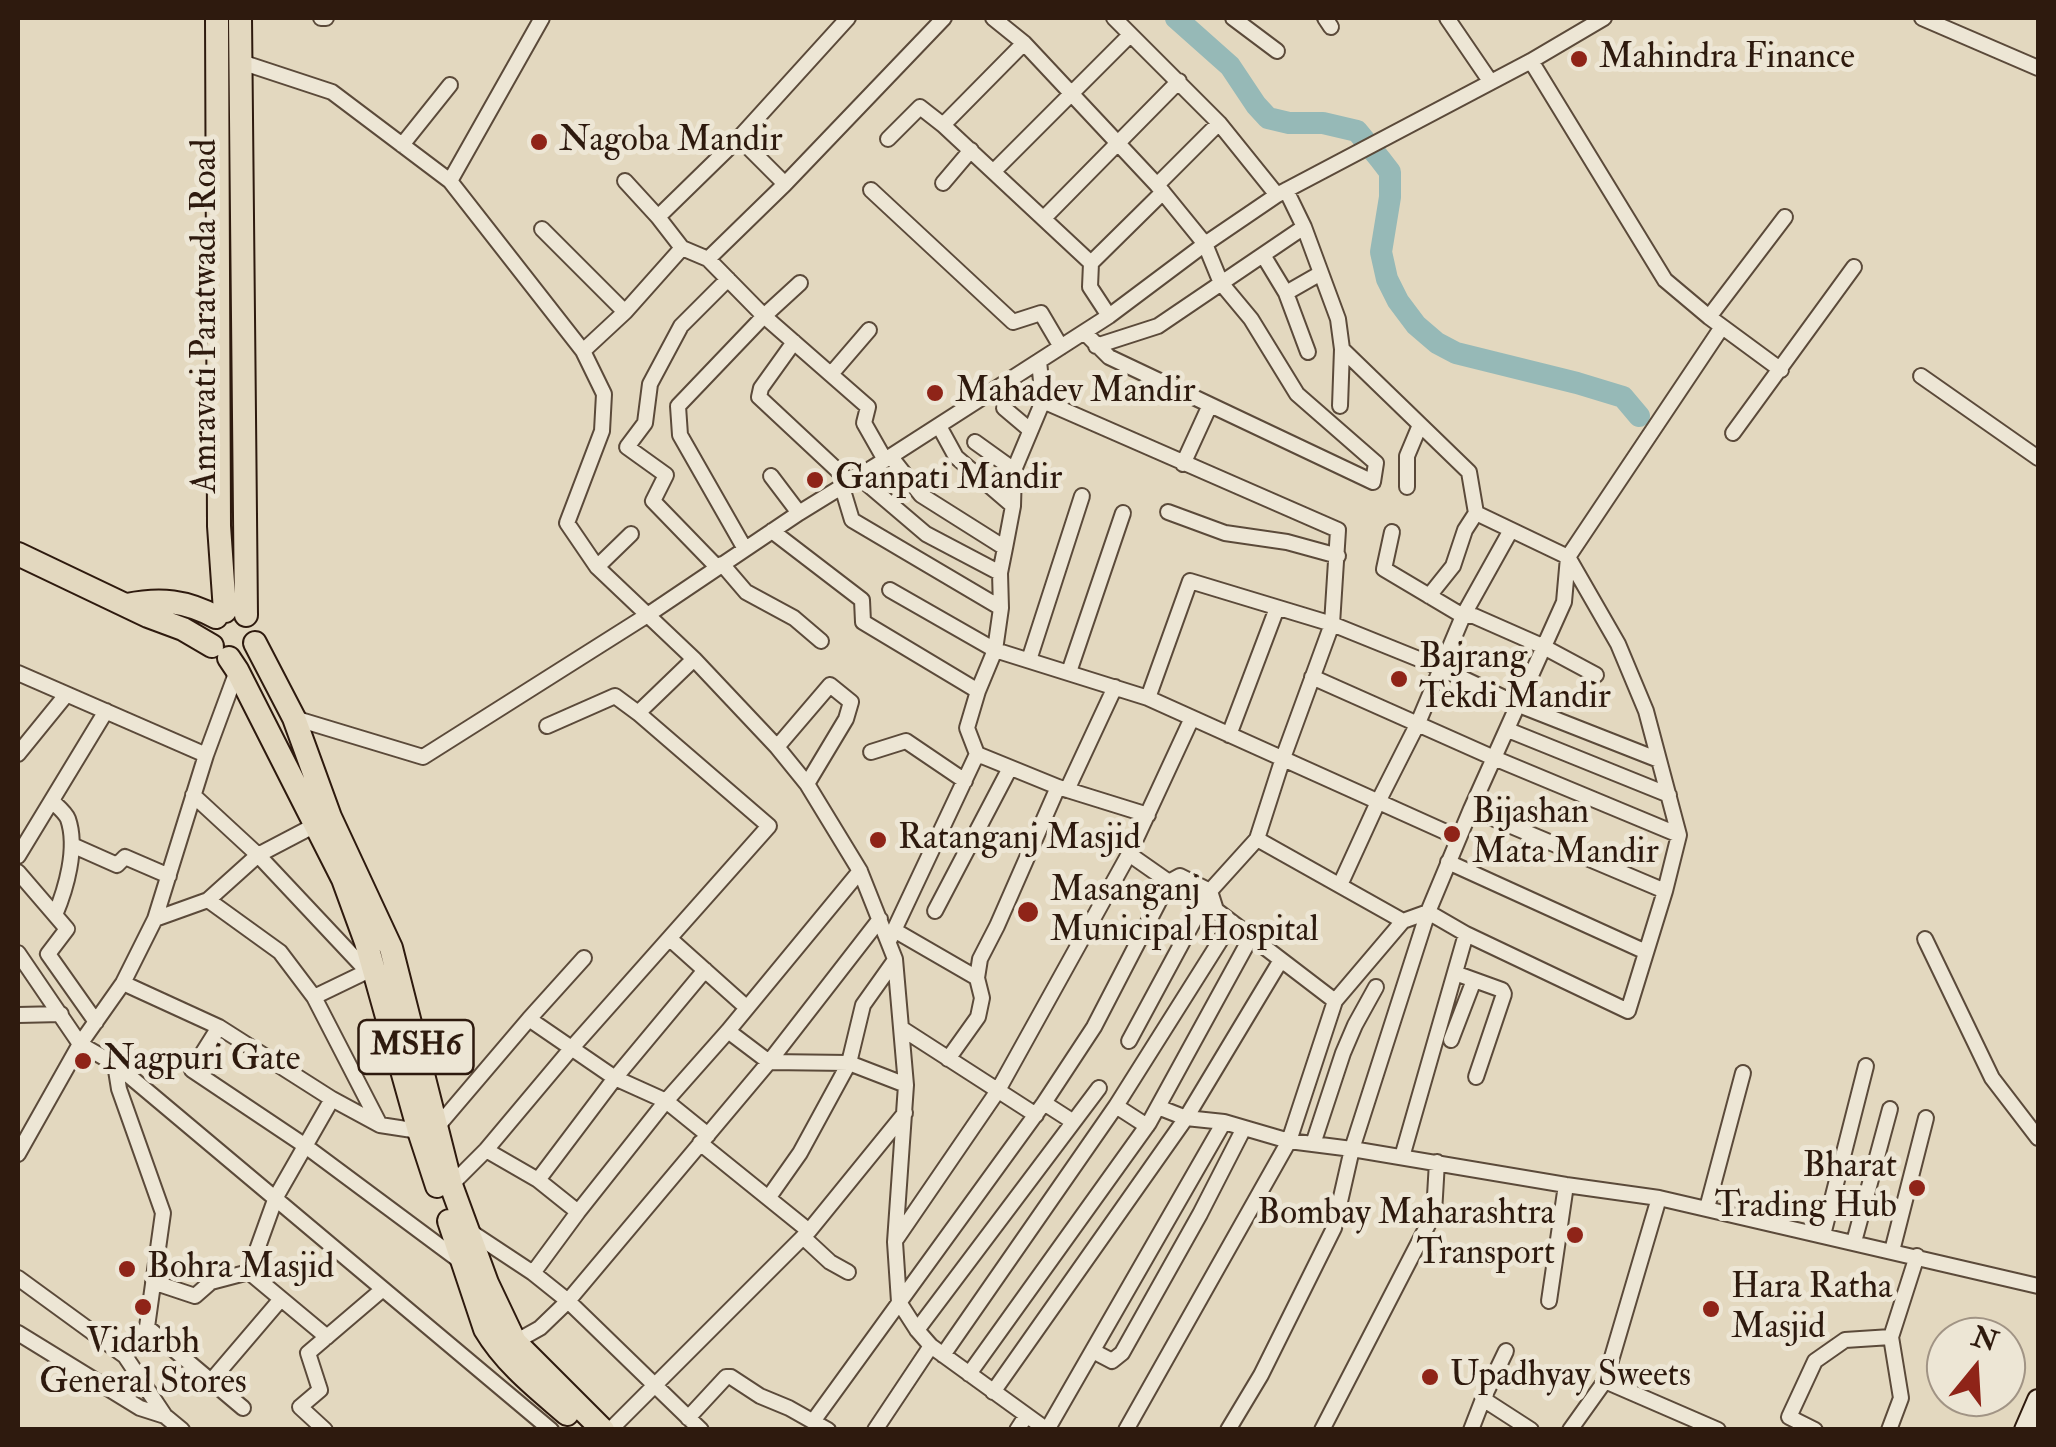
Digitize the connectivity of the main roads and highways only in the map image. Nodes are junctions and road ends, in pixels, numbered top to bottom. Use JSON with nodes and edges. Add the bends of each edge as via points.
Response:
{"nodes":[{"id":1,"x":217,"y":18,"type":"edge"},
{"id":2,"x":240,"y":18,"type":"edge"},
{"id":3,"x":229,"y":61,"type":"junction"},
{"id":4,"x":18,"y":554,"type":"edge"},
{"id":5,"x":127,"y":605,"type":"junction"},
{"id":6,"x":229,"y":614,"type":"junction"},
{"id":7,"x":255,"y":643,"type":"junction"},
{"id":8,"x":226,"y":658,"type":"junction"},
{"id":9,"x":323,"y":821,"type":"junction"},
{"id":10,"x":428,"y":1129,"type":"junction"},
{"id":11,"x":594,"y":1426,"type":"edge"}],
"edges":[{"from":1,"to":3,"type":"main road","name":"Amravati Paratwada Road"},
{"from":2,"to":3,"type":"main road","name":"Amravati Paratwada Road"},
{"from":3,"to":6,"type":"main road","name":"Amravati Paratwada Road"},
{"from":4,"to":5,"type":"main road"},
{"from":5,"to":6,"type":"main road","via":[[158,600]]},
{"from":5,"to":8,"type":"main road","via":[[183,629]]},
{"from":6,"to":7,"type":"main road","via":[[253,623]]},
{"from":6,"to":8,"type":"main road","via":[[210,626],[208,636]]},
{"from":7,"to":8,"type":"main road","via":[[240,658]]},
{"from":7,"to":9,"type":"main road","number":"MSH6","via":[[294,718]]},
{"from":8,"to":9,"type":"main road","number":"MSH6"},
{"from":9,"to":10,"type":"main road","number":"MSH6"},
{"from":9,"to":10,"type":"main road","number":"MSH6","via":[[391,948]]},
{"from":10,"to":11,"type":"main road","number":"MSH6","via":[[486,1283],[516,1342]]},
{"from":10,"to":11,"type":"main road","number":"MSH6","via":[[485,1330],[517,1370]]}]}
